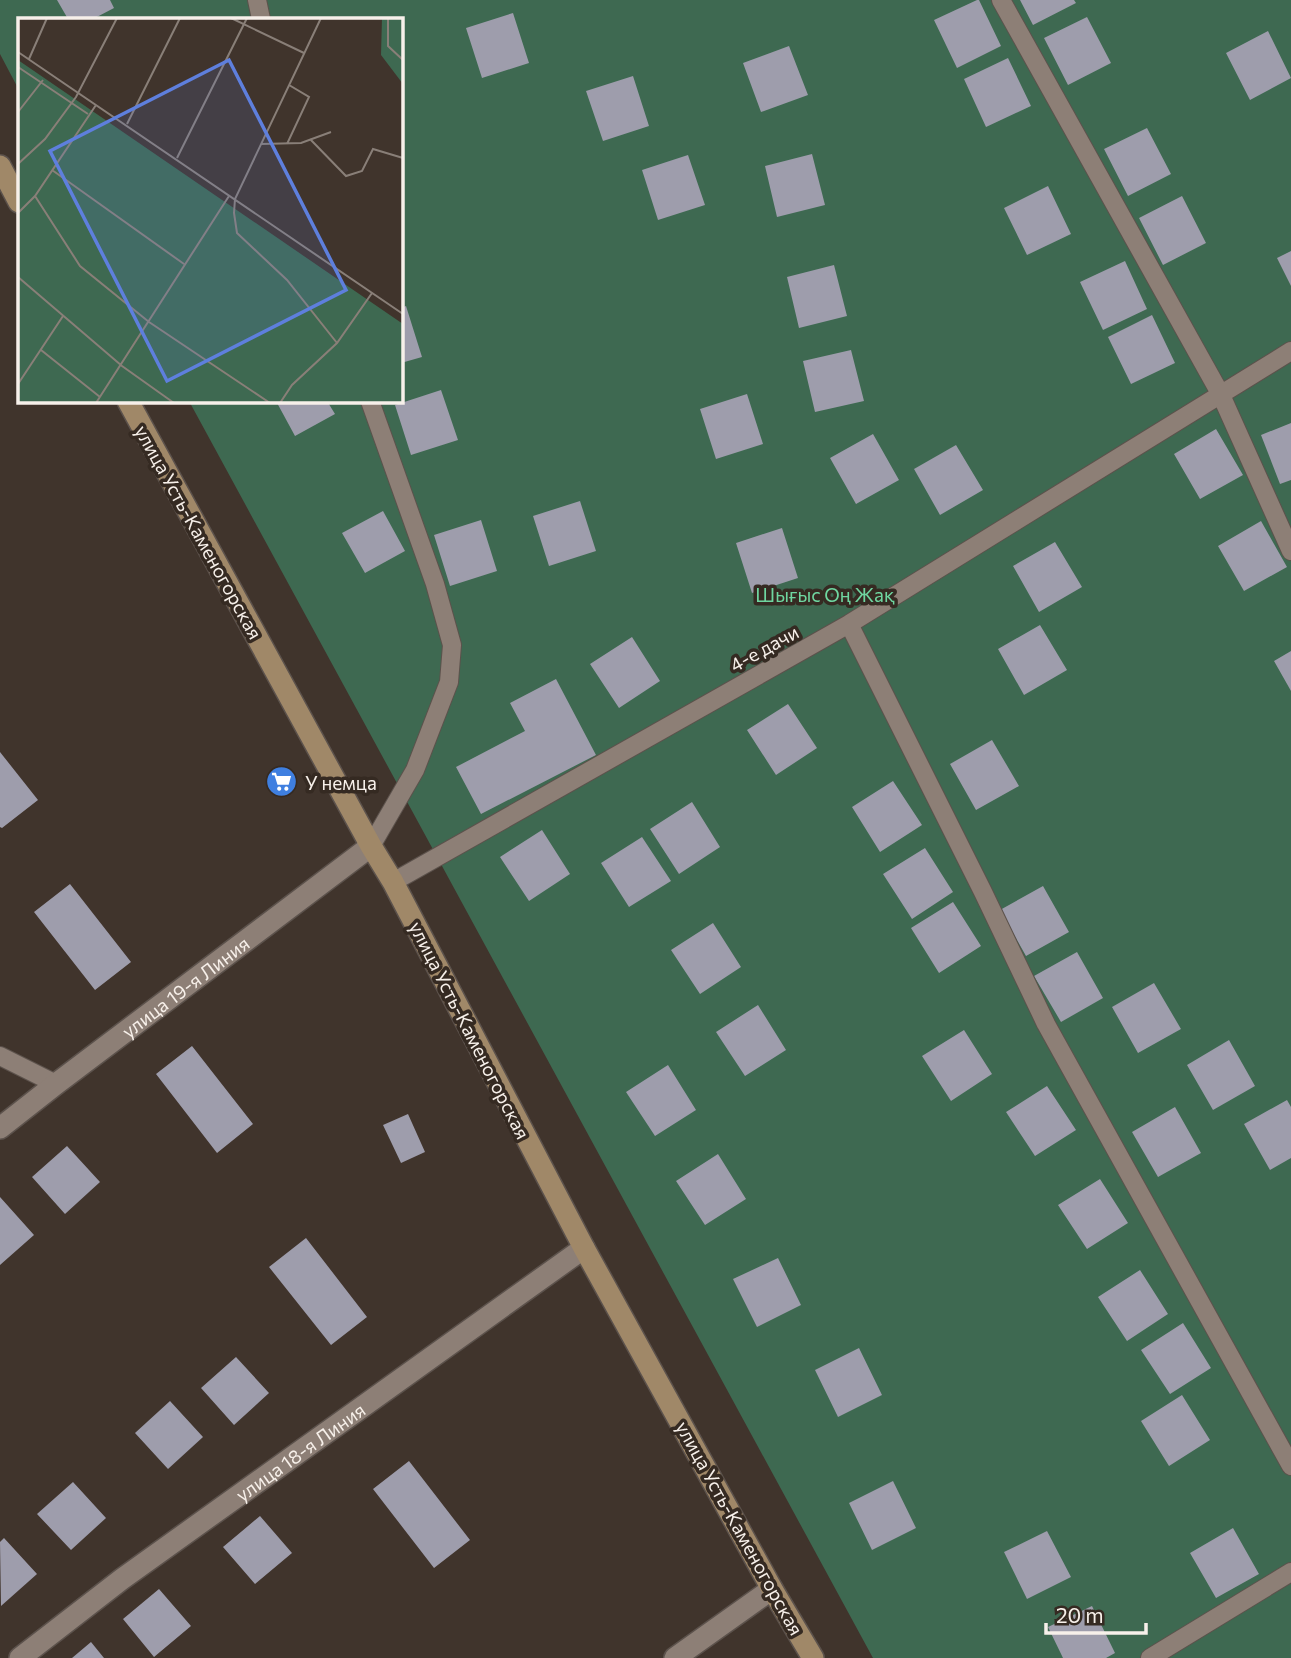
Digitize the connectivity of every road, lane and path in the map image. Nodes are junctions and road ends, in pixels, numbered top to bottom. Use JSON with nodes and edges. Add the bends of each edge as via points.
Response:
{"nodes":[{"id":1,"x":257,"y":0,"type":"edge"},
{"id":2,"x":1001,"y":0,"type":"edge"},
{"id":3,"x":261,"y":18,"type":"edge"},
{"id":4,"x":0,"y":166,"type":"edge"},
{"id":5,"x":18,"y":200,"type":"edge"},
{"id":6,"x":1291,"y":351,"type":"edge"},
{"id":7,"x":1222,"y":395,"type":"junction"},
{"id":8,"x":129,"y":402,"type":"edge"},
{"id":9,"x":370,"y":402,"type":"edge"},
{"id":10,"x":1291,"y":551,"type":"edge"},
{"id":11,"x":849,"y":624,"type":"junction"},
{"id":12,"x":371,"y":846,"type":"junction"},
{"id":13,"x":393,"y":882,"type":"junction"},
{"id":14,"x":0,"y":1056,"type":"edge"},
{"id":15,"x":56,"y":1083,"type":"junction"},
{"id":16,"x":0,"y":1128,"type":"edge"},
{"id":17,"x":584,"y":1248,"type":"junction"},
{"id":18,"x":1291,"y":1466,"type":"edge"},
{"id":19,"x":1291,"y":1572,"type":"edge"},
{"id":20,"x":772,"y":1589,"type":"junction"},
{"id":21,"x":20,"y":1658,"type":"edge"},
{"id":22,"x":675,"y":1658,"type":"edge"},
{"id":23,"x":813,"y":1658,"type":"edge"},
{"id":24,"x":1150,"y":1658,"type":"edge"}],
"edges":[{"from":1,"to":3,"type":"lane"},
{"from":2,"to":7,"type":"lane"},
{"from":4,"to":5,"type":"street"},
{"from":6,"to":7,"type":"lane","name":"4-е дачи"},
{"from":7,"to":10,"type":"lane"},
{"from":7,"to":11,"type":"lane","name":"4-е дачи"},
{"from":8,"to":12,"type":"street","name":"улица Усть-Каменогорская"},
{"from":9,"to":12,"type":"lane","via":[[452,645],[449,682],[415,770]]},
{"from":11,"to":13,"type":"lane","name":"4-е дачи"},
{"from":11,"to":18,"type":"lane","via":[[1046,1024]]},
{"from":12,"to":13,"type":"street","name":"улица Усть-Каменогорская"},
{"from":12,"to":15,"type":"street","name":"улица 19-я Линия"},
{"from":13,"to":17,"type":"street","name":"улица Усть-Каменогорская"},
{"from":14,"to":15,"type":"lane"},
{"from":15,"to":16,"type":"street","name":"улица 19-я Линия"},
{"from":17,"to":20,"type":"street","name":"улица Усть-Каменогорская"},
{"from":17,"to":21,"type":"street","name":"улица 18-я Линия","via":[[122,1579]]},
{"from":19,"to":24,"type":"lane"},
{"from":20,"to":22,"type":"street"},
{"from":20,"to":23,"type":"street","name":"улица Усть-Каменогорская"}]}
